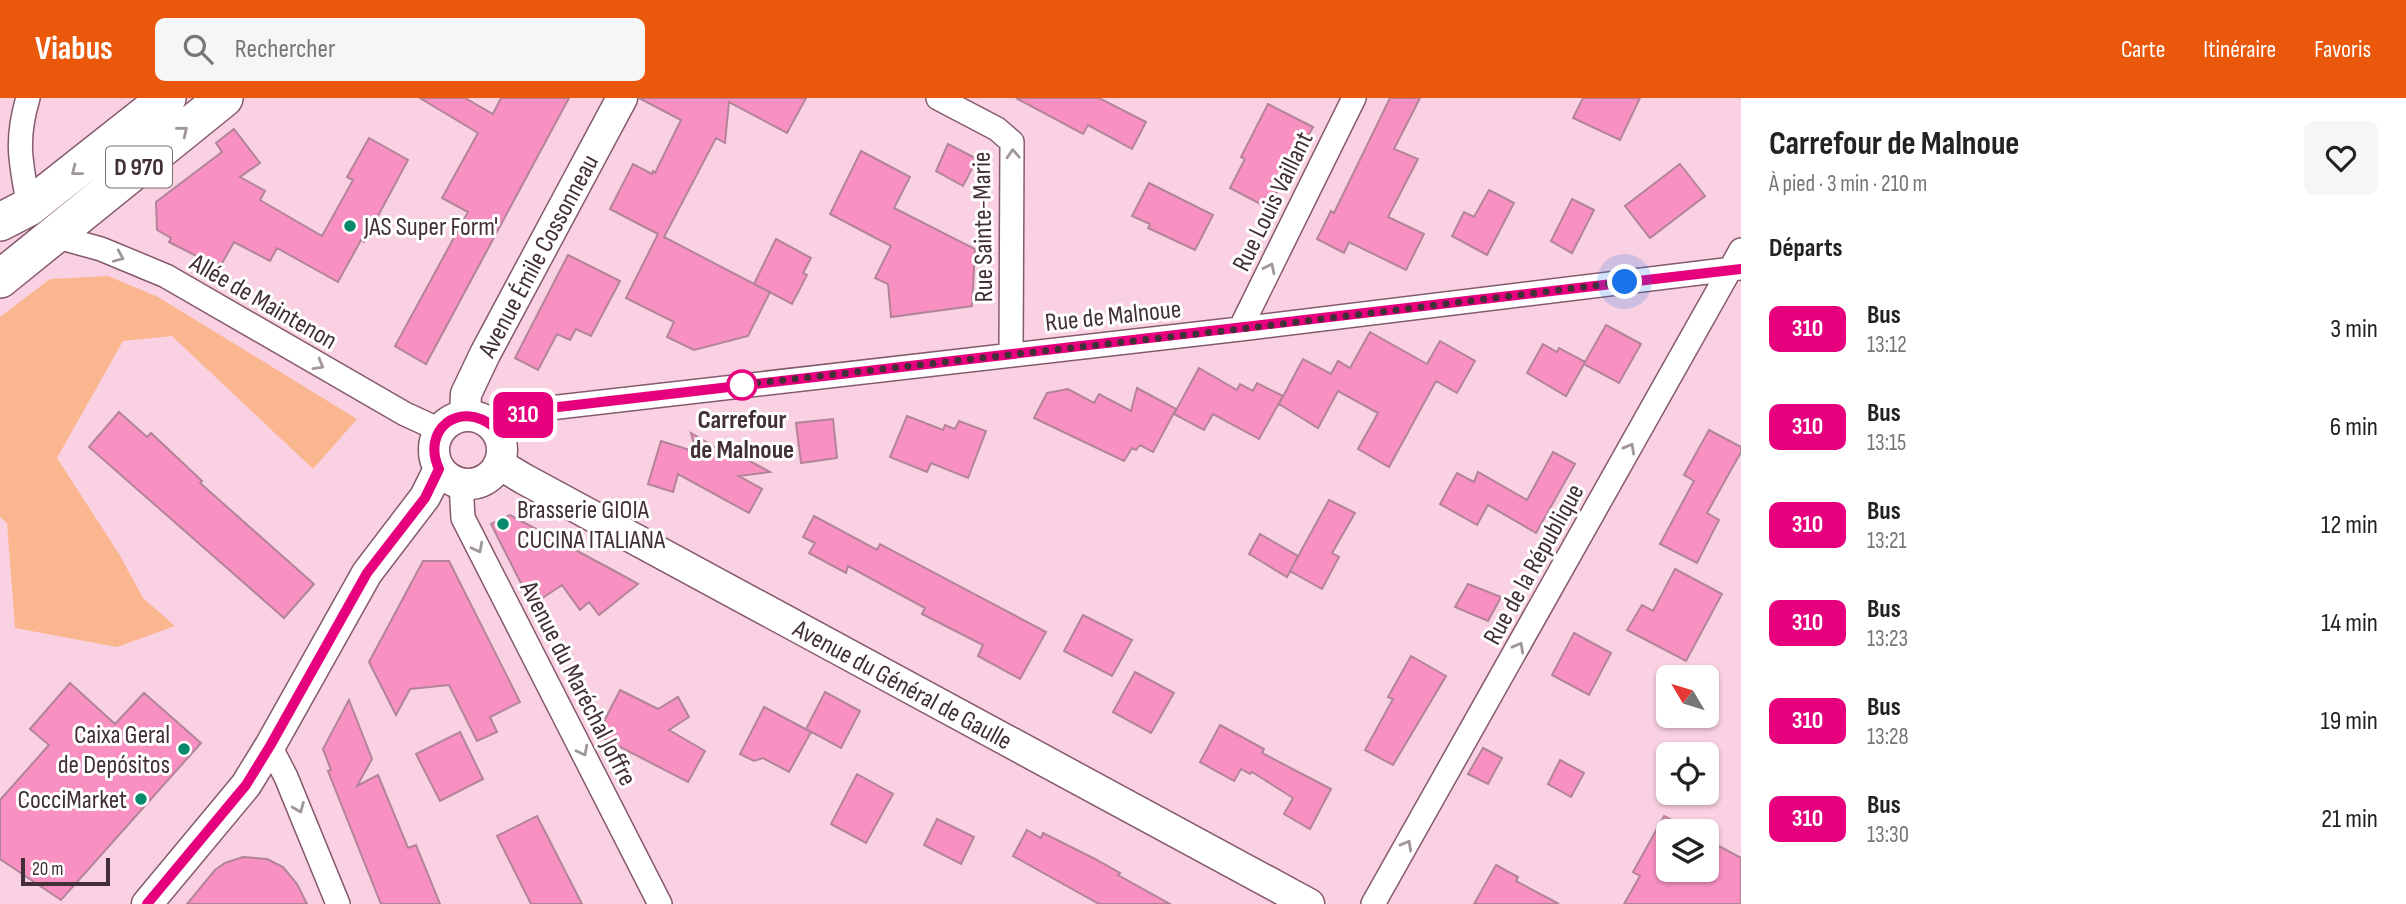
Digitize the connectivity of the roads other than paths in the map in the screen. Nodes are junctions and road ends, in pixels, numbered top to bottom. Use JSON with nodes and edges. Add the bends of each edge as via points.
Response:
{"nodes":[{"id":1,"x":28,"y":98,"type":"edge"},
{"id":2,"x":167,"y":98,"type":"edge"},
{"id":3,"x":224,"y":98,"type":"edge"},
{"id":4,"x":621,"y":98,"type":"edge"},
{"id":5,"x":938,"y":98,"type":"edge"},
{"id":6,"x":1354,"y":98,"type":"edge"},
{"id":7,"x":8,"y":218,"type":"edge"},
{"id":8,"x":54,"y":236,"type":"junction"},
{"id":9,"x":1737,"y":263,"type":"edge"},
{"id":10,"x":0,"y":279,"type":"edge"},
{"id":11,"x":1240,"y":329,"type":"junction"},
{"id":12,"x":1011,"y":354,"type":"junction"},
{"id":13,"x":452,"y":423,"type":"junction"},
{"id":14,"x":494,"y":427,"type":"junction"},
{"id":15,"x":499,"y":464,"type":"junction"},
{"id":16,"x":450,"y":477,"type":"junction"},
{"id":17,"x":270,"y":746,"type":"junction"},
{"id":18,"x":147,"y":904,"type":"edge"},
{"id":19,"x":338,"y":904,"type":"edge"},
{"id":20,"x":660,"y":904,"type":"edge"},
{"id":21,"x":1309,"y":904,"type":"edge"},
{"id":22,"x":1373,"y":904,"type":"edge"}],
"edges":[{"from":1,"to":7,"type":"street"},
{"from":2,"to":7,"type":"main road","number":"D 970","one_way":true},
{"from":8,"to":3,"type":"main road","number":"D 970","one_way":true},
{"from":4,"to":13,"type":"street","name":"Avenue Émile Cossonneau"},
{"from":12,"to":5,"type":"street","name":"Rue Sainte-Marie","one_way":true,"via":[[1012,142],[997,129]]},
{"from":11,"to":6,"type":"street","name":"Rue Louis Vaillant","one_way":true},
{"from":7,"to":8,"type":"main road"},
{"from":8,"to":10,"type":"main road","number":"D 970"},
{"from":8,"to":13,"type":"street","name":"Allée de Maintenon","one_way":true,"via":[[166,276],[405,414]]},
{"from":9,"to":11,"type":"street","name":"Rue de Malnoue"},
{"from":22,"to":9,"type":"street","name":"Rue de la République","one_way":true},
{"from":11,"to":12,"type":"street","name":"Rue de Malnoue"},
{"from":12,"to":14,"type":"street","name":"Rue de Malnoue","via":[[541,409]]},
{"from":13,"to":14,"type":"street","via":[[485,420]]},
{"from":13,"to":16,"type":"street","via":[[433,450]]},
{"from":14,"to":15,"type":"street","via":[[502,444]]},
{"from":15,"to":16,"type":"street","via":[[484,480]]},
{"from":15,"to":21,"type":"street","name":"Avenue du Général de Gaulle"},
{"from":16,"to":17,"type":"street","via":[[425,498],[367,573]]},
{"from":16,"to":20,"type":"street","name":"Avenue du Maréchal Joffre","one_way":true,"via":[[463,518]]},
{"from":17,"to":18,"type":"street","via":[[246,785]]},
{"from":17,"to":19,"type":"street","one_way":true}]}
